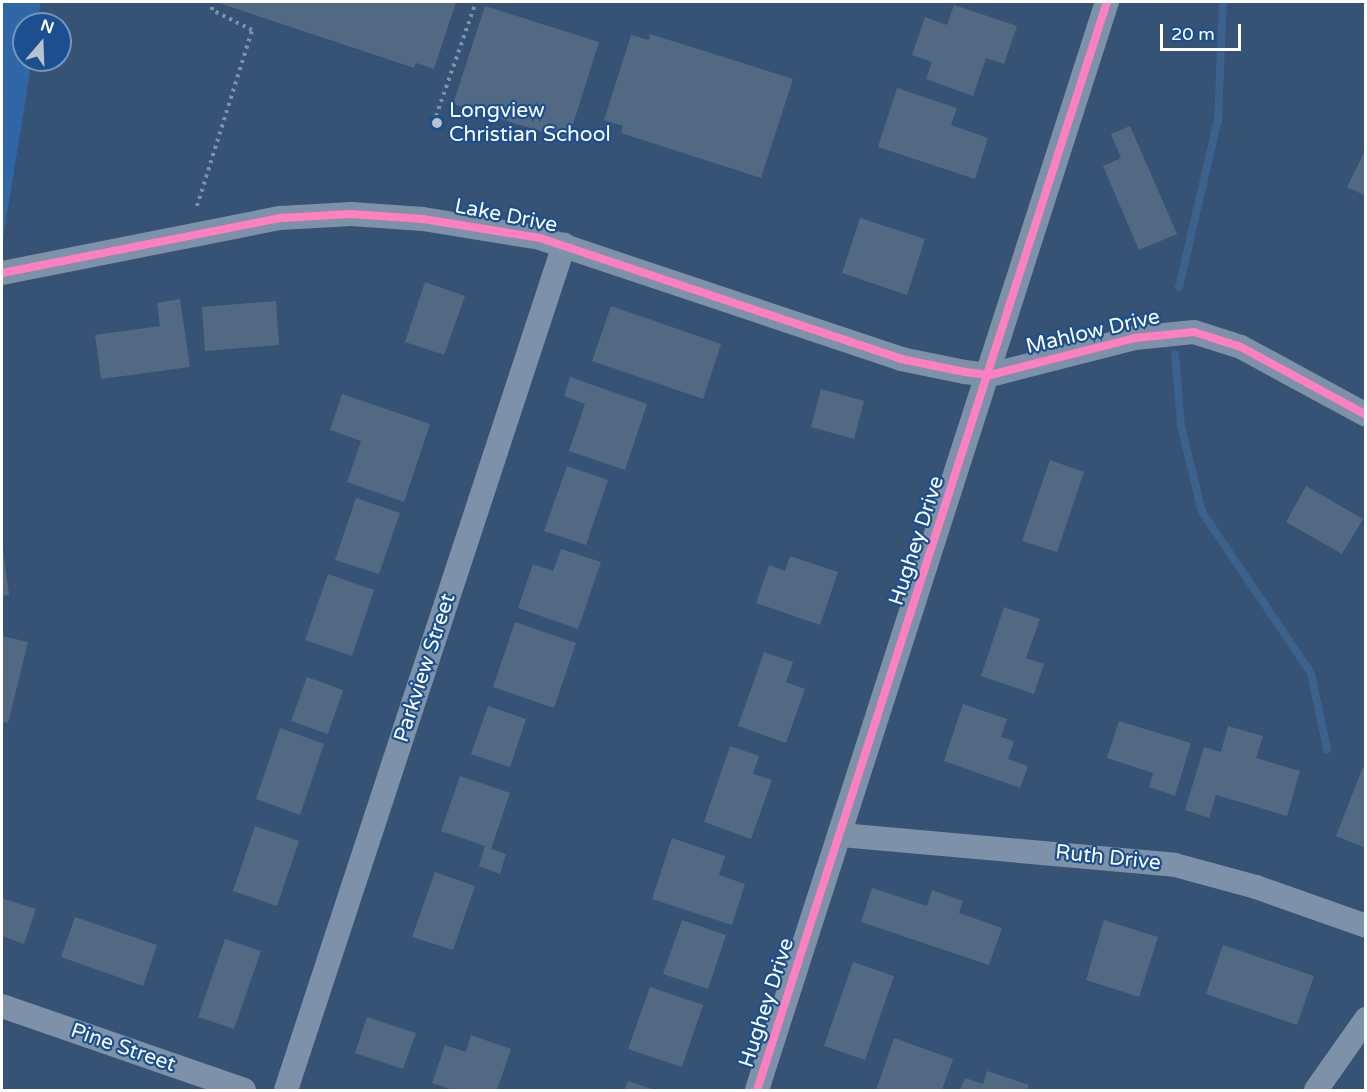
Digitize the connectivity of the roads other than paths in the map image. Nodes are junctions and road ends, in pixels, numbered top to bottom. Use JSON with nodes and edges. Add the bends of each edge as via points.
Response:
{"nodes":[{"id":1,"x":1107,"y":2,"type":"edge"},
{"id":2,"x":564,"y":245,"type":"junction"},
{"id":3,"x":2,"y":273,"type":"edge"},
{"id":4,"x":990,"y":375,"type":"junction"},
{"id":5,"x":1365,"y":415,"type":"edge"},
{"id":6,"x":841,"y":835,"type":"junction"},
{"id":7,"x":1365,"y":926,"type":"edge"},
{"id":8,"x":2,"y":1006,"type":"edge"},
{"id":9,"x":1365,"y":1019,"type":"edge"},
{"id":10,"x":244,"y":1090,"type":"edge"},
{"id":11,"x":286,"y":1090,"type":"edge"},
{"id":12,"x":757,"y":1090,"type":"edge"},
{"id":13,"x":1316,"y":1090,"type":"edge"}],
"edges":[{"from":1,"to":4,"type":"street","name":"Hughey Drive"},
{"from":2,"to":3,"type":"street","name":"Lake Drive","via":[[423,219],[306,216],[254,222]]},
{"from":2,"to":4,"type":"street","name":"Lake Drive","via":[[901,358]]},
{"from":2,"to":11,"type":"street","name":"Parkview Street"},
{"from":4,"to":5,"type":"street","name":"Mahlow Drive","via":[[1135,338],[1194,332],[1241,347]]},
{"from":4,"to":6,"type":"street","name":"Hughey Drive"},
{"from":6,"to":7,"type":"street","name":"Ruth Drive","via":[[1175,865],[1256,887]]},
{"from":6,"to":12,"type":"street","name":"Hughey Drive"},
{"from":8,"to":10,"type":"street","name":"Pine Street"},
{"from":9,"to":13,"type":"street"}]}
